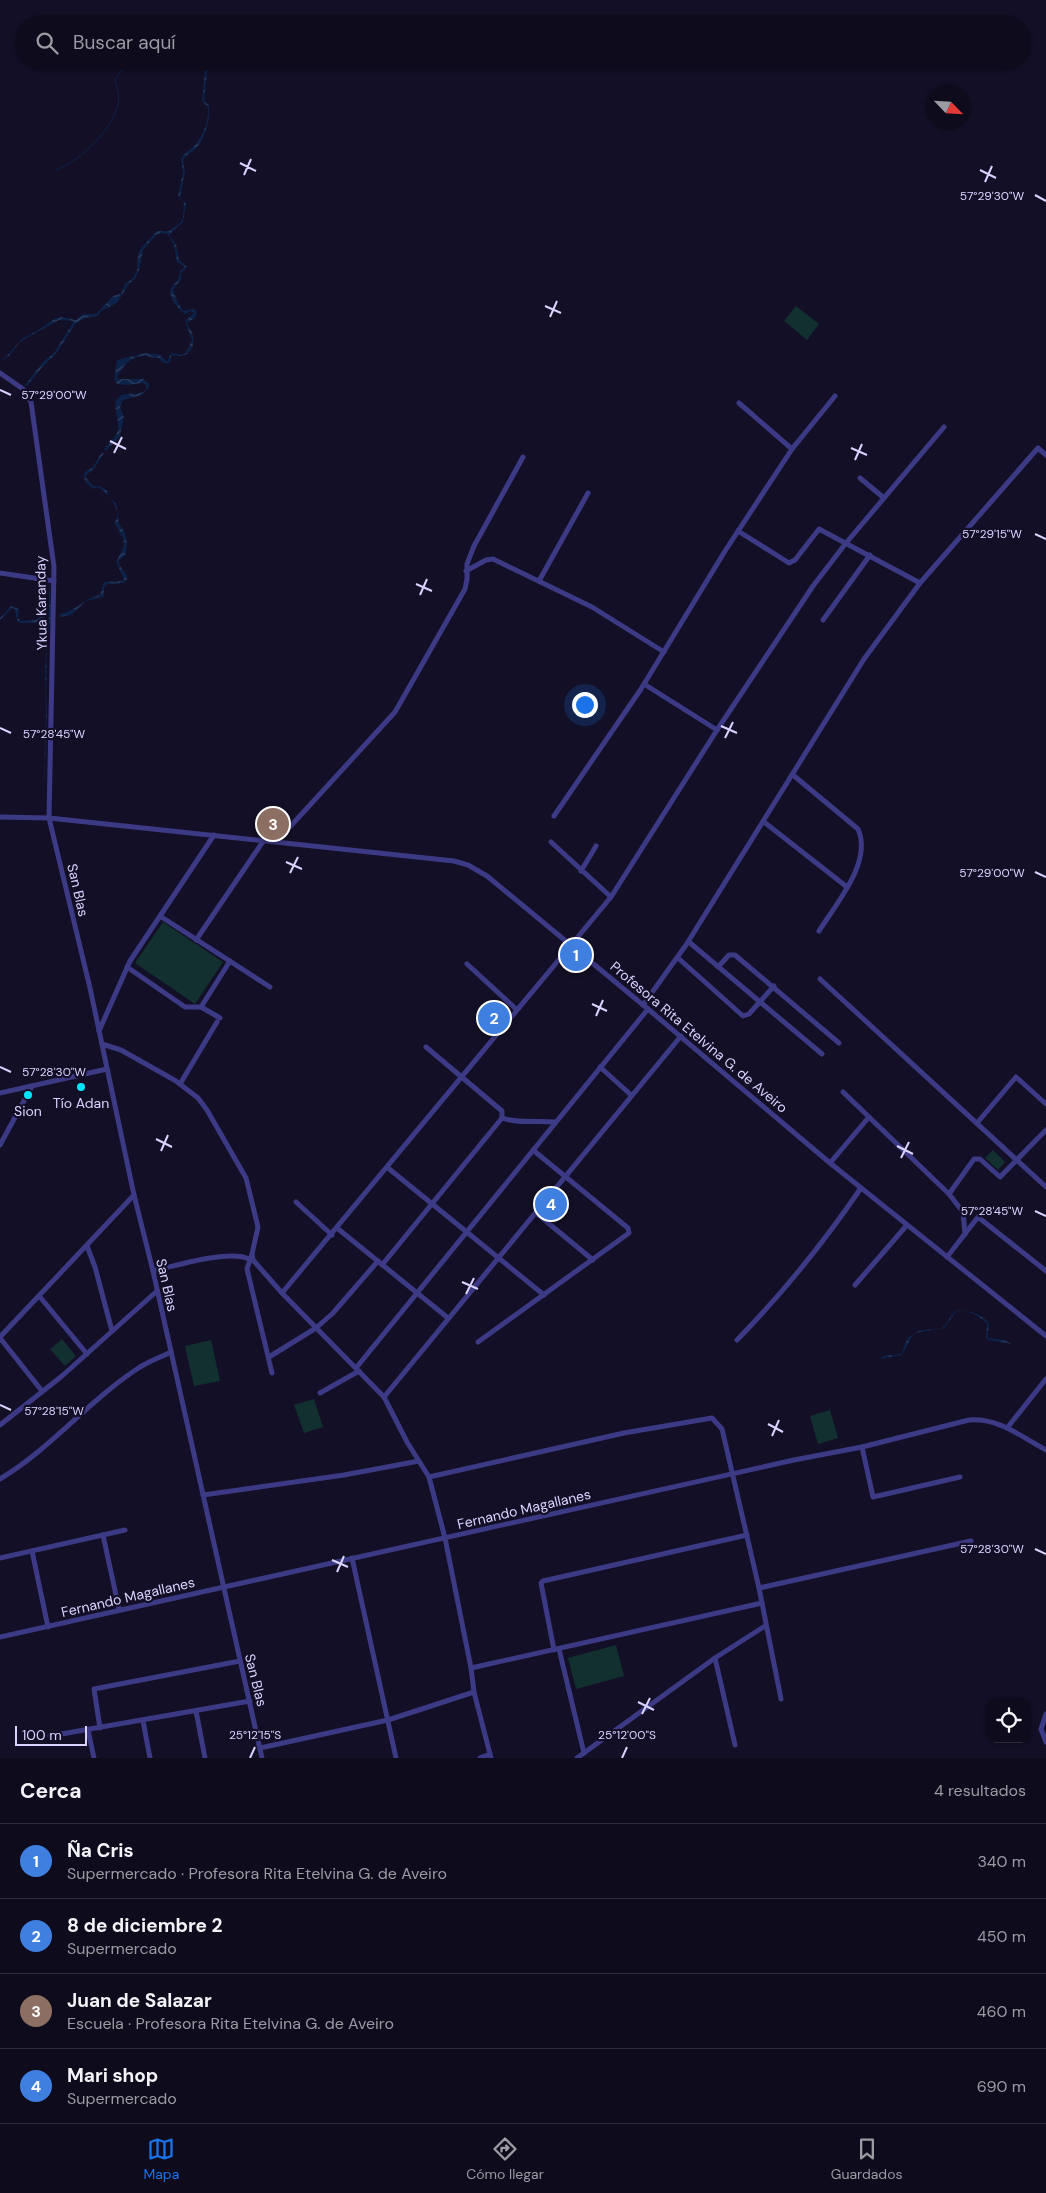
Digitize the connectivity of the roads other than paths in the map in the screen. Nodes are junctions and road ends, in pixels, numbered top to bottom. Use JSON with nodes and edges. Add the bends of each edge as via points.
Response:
{"nodes":[{"id":1,"x":0,"y":373,"type":"edge"},
{"id":2,"x":835,"y":396,"type":"dead end"},
{"id":3,"x":739,"y":403,"type":"dead end"},
{"id":4,"x":944,"y":428,"type":"dead end"},
{"id":5,"x":792,"y":449,"type":"junction"},
{"id":6,"x":1046,"y":455,"type":"edge"},
{"id":7,"x":523,"y":457,"type":"dead end"},
{"id":8,"x":860,"y":478,"type":"dead end"},
{"id":9,"x":588,"y":493,"type":"dead end"},
{"id":10,"x":884,"y":498,"type":"junction"},
{"id":11,"x":738,"y":531,"type":"junction"},
{"id":12,"x":846,"y":543,"type":"junction"},
{"id":13,"x":870,"y":555,"type":"junction"},
{"id":14,"x":466,"y":571,"type":"junction"},
{"id":15,"x":0,"y":573,"type":"edge"},
{"id":16,"x":54,"y":581,"type":"junction"},
{"id":17,"x":539,"y":581,"type":"junction"},
{"id":18,"x":920,"y":583,"type":"junction"},
{"id":19,"x":823,"y":620,"type":"dead end"},
{"id":20,"x":664,"y":652,"type":"junction"},
{"id":21,"x":644,"y":684,"type":"junction"},
{"id":22,"x":717,"y":730,"type":"junction"},
{"id":23,"x":793,"y":775,"type":"junction"},
{"id":24,"x":554,"y":816,"type":"dead end"},
{"id":25,"x":0,"y":817,"type":"edge"},
{"id":26,"x":50,"y":818,"type":"junction"},
{"id":27,"x":764,"y":822,"type":"junction"},
{"id":28,"x":214,"y":835,"type":"junction"},
{"id":29,"x":264,"y":840,"type":"junction"},
{"id":30,"x":277,"y":841,"type":"junction"},
{"id":31,"x":550,"y":842,"type":"dead end"},
{"id":32,"x":596,"y":846,"type":"dead end"},
{"id":33,"x":581,"y":871,"type":"junction"},
{"id":34,"x":847,"y":887,"type":"junction"},
{"id":35,"x":611,"y":896,"type":"junction"},
{"id":36,"x":160,"y":916,"type":"junction"},
{"id":37,"x":819,"y":932,"type":"dead end"},
{"id":38,"x":196,"y":940,"type":"junction"},
{"id":39,"x":688,"y":942,"type":"junction"},
{"id":40,"x":571,"y":944,"type":"junction"},
{"id":41,"x":678,"y":958,"type":"junction"},
{"id":42,"x":230,"y":961,"type":"junction"},
{"id":43,"x":467,"y":964,"type":"dead end"},
{"id":44,"x":127,"y":967,"type":"junction"},
{"id":45,"x":718,"y":967,"type":"junction"},
{"id":46,"x":820,"y":979,"type":"dead end"},
{"id":47,"x":774,"y":986,"type":"junction"},
{"id":48,"x":270,"y":987,"type":"dead end"},
{"id":49,"x":760,"y":1002,"type":"junction"},
{"id":50,"x":201,"y":1007,"type":"junction"},
{"id":51,"x":646,"y":1007,"type":"junction"},
{"id":52,"x":516,"y":1009,"type":"junction"},
{"id":53,"x":99,"y":1031,"type":"junction"},
{"id":54,"x":681,"y":1036,"type":"junction"},
{"id":55,"x":840,"y":1043,"type":"dead end"},
{"id":56,"x":102,"y":1044,"type":"junction"},
{"id":57,"x":426,"y":1047,"type":"dead end"},
{"id":58,"x":822,"y":1054,"type":"dead end"},
{"id":59,"x":600,"y":1067,"type":"junction"},
{"id":60,"x":107,"y":1069,"type":"junction"},
{"id":61,"x":461,"y":1076,"type":"junction"},
{"id":62,"x":180,"y":1084,"type":"junction"},
{"id":63,"x":32,"y":1086,"type":"junction"},
{"id":64,"x":843,"y":1092,"type":"dead end"},
{"id":65,"x":0,"y":1093,"type":"edge"},
{"id":66,"x":631,"y":1096,"type":"junction"},
{"id":67,"x":1046,"y":1104,"type":"edge"},
{"id":68,"x":868,"y":1117,"type":"junction"},
{"id":69,"x":502,"y":1118,"type":"junction"},
{"id":70,"x":554,"y":1122,"type":"junction"},
{"id":71,"x":977,"y":1123,"type":"junction"},
{"id":72,"x":1046,"y":1130,"type":"edge"},
{"id":73,"x":0,"y":1145,"type":"edge"},
{"id":74,"x":533,"y":1150,"type":"junction"},
{"id":75,"x":1017,"y":1160,"type":"junction"},
{"id":76,"x":830,"y":1163,"type":"junction"},
{"id":77,"x":388,"y":1168,"type":"junction"},
{"id":78,"x":565,"y":1178,"type":"junction"},
{"id":79,"x":1046,"y":1187,"type":"edge"},
{"id":80,"x":861,"y":1188,"type":"junction"},
{"id":81,"x":949,"y":1194,"type":"junction"},
{"id":82,"x":134,"y":1196,"type":"junction"},
{"id":83,"x":296,"y":1202,"type":"dead end"},
{"id":84,"x":432,"y":1204,"type":"junction"},
{"id":85,"x":536,"y":1213,"type":"junction"},
{"id":86,"x":907,"y":1225,"type":"junction"},
{"id":87,"x":337,"y":1228,"type":"junction"},
{"id":88,"x":466,"y":1231,"type":"junction"},
{"id":89,"x":965,"y":1234,"type":"junction"},
{"id":90,"x":332,"y":1235,"type":"junction"},
{"id":91,"x":87,"y":1246,"type":"junction"},
{"id":92,"x":947,"y":1256,"type":"junction"},
{"id":93,"x":250,"y":1257,"type":"junction"},
{"id":94,"x":499,"y":1259,"type":"junction"},
{"id":95,"x":593,"y":1260,"type":"junction"},
{"id":96,"x":380,"y":1263,"type":"junction"},
{"id":97,"x":153,"y":1271,"type":"junction"},
{"id":98,"x":1046,"y":1271,"type":"edge"},
{"id":99,"x":855,"y":1285,"type":"dead end"},
{"id":100,"x":157,"y":1291,"type":"junction"},
{"id":101,"x":416,"y":1291,"type":"junction"},
{"id":102,"x":282,"y":1293,"type":"junction"},
{"id":103,"x":544,"y":1295,"type":"junction"},
{"id":104,"x":40,"y":1297,"type":"junction"},
{"id":105,"x":448,"y":1318,"type":"junction"},
{"id":106,"x":316,"y":1328,"type":"junction"},
{"id":107,"x":112,"y":1331,"type":"junction"},
{"id":108,"x":1046,"y":1336,"type":"edge"},
{"id":109,"x":0,"y":1337,"type":"edge"},
{"id":110,"x":736,"y":1340,"type":"dead end"},
{"id":111,"x":478,"y":1342,"type":"dead end"},
{"id":112,"x":171,"y":1352,"type":"junction"},
{"id":113,"x":87,"y":1354,"type":"junction"},
{"id":114,"x":269,"y":1357,"type":"junction"},
{"id":115,"x":357,"y":1369,"type":"junction"},
{"id":116,"x":272,"y":1373,"type":"dead end"},
{"id":117,"x":1046,"y":1379,"type":"edge"},
{"id":118,"x":42,"y":1391,"type":"junction"},
{"id":119,"x":320,"y":1393,"type":"dead end"},
{"id":120,"x":384,"y":1397,"type":"junction"},
{"id":121,"x":0,"y":1425,"type":"edge"},
{"id":122,"x":1007,"y":1428,"type":"junction"},
{"id":123,"x":862,"y":1447,"type":"junction"},
{"id":124,"x":1046,"y":1450,"type":"edge"},
{"id":125,"x":419,"y":1461,"type":"junction"},
{"id":126,"x":733,"y":1474,"type":"junction"},
{"id":127,"x":429,"y":1477,"type":"junction"},
{"id":128,"x":960,"y":1477,"type":"dead end"},
{"id":129,"x":0,"y":1479,"type":"edge"},
{"id":130,"x":203,"y":1495,"type":"junction"},
{"id":131,"x":125,"y":1530,"type":"dead end"},
{"id":132,"x":103,"y":1535,"type":"junction"},
{"id":133,"x":747,"y":1535,"type":"junction"},
{"id":134,"x":445,"y":1538,"type":"junction"},
{"id":135,"x":971,"y":1541,"type":"dead end"},
{"id":136,"x":32,"y":1551,"type":"junction"},
{"id":137,"x":0,"y":1558,"type":"edge"},
{"id":138,"x":352,"y":1558,"type":"junction"},
{"id":139,"x":223,"y":1587,"type":"junction"},
{"id":140,"x":760,"y":1588,"type":"junction"},
{"id":141,"x":762,"y":1603,"type":"junction"},
{"id":142,"x":119,"y":1609,"type":"junction"},
{"id":143,"x":765,"y":1626,"type":"junction"},
{"id":144,"x":48,"y":1627,"type":"junction"},
{"id":145,"x":0,"y":1637,"type":"edge"},
{"id":146,"x":557,"y":1650,"type":"junction"},
{"id":147,"x":716,"y":1658,"type":"junction"},
{"id":148,"x":240,"y":1661,"type":"junction"},
{"id":149,"x":472,"y":1668,"type":"junction"},
{"id":150,"x":474,"y":1692,"type":"junction"},
{"id":151,"x":781,"y":1699,"type":"dead end"},
{"id":152,"x":250,"y":1701,"type":"junction"},
{"id":153,"x":196,"y":1711,"type":"junction"},
{"id":154,"x":1046,"y":1714,"type":"edge"},
{"id":155,"x":388,"y":1720,"type":"junction"},
{"id":156,"x":142,"y":1721,"type":"junction"},
{"id":157,"x":100,"y":1728,"type":"junction"},
{"id":158,"x":88,"y":1730,"type":"junction"},
{"id":159,"x":50,"y":1736,"type":"dead end"},
{"id":160,"x":1046,"y":1742,"type":"edge"},
{"id":161,"x":735,"y":1745,"type":"dead end"},
{"id":162,"x":260,"y":1748,"type":"junction"},
{"id":163,"x":584,"y":1753,"type":"junction"},
{"id":164,"x":490,"y":1756,"type":"edge"},
{"id":165,"x":94,"y":1758,"type":"edge"},
{"id":166,"x":150,"y":1758,"type":"edge"},
{"id":167,"x":206,"y":1758,"type":"edge"},
{"id":168,"x":262,"y":1758,"type":"edge"},
{"id":169,"x":396,"y":1758,"type":"edge"},
{"id":170,"x":480,"y":1758,"type":"edge"},
{"id":171,"x":577,"y":1758,"type":"edge"}],
"edges":[{"from":1,"to":16,"type":"street","name":"Ykua Karanday","via":[[23,389],[30,402]]},
{"from":2,"to":5,"type":"street"},
{"from":3,"to":5,"type":"street"},
{"from":4,"to":10,"type":"street"},
{"from":5,"to":11,"type":"street"},
{"from":6,"to":18,"type":"street","via":[[1038,448]]},
{"from":7,"to":14,"type":"street","via":[[474,546]]},
{"from":8,"to":10,"type":"street"},
{"from":9,"to":17,"type":"street"},
{"from":10,"to":12,"type":"street"},
{"from":11,"to":12,"type":"street","via":[[789,563],[795,560],[819,529]]},
{"from":11,"to":20,"type":"street"},
{"from":12,"to":13,"type":"street"},
{"from":12,"to":22,"type":"street","via":[[813,586]]},
{"from":13,"to":18,"type":"street"},
{"from":13,"to":19,"type":"street"},
{"from":14,"to":17,"type":"street","via":[[493,559]]},
{"from":14,"to":30,"type":"street","via":[[465,589],[395,712]]},
{"from":15,"to":16,"type":"street"},
{"from":16,"to":26,"type":"street","name":"Ykua Karanday"},
{"from":17,"to":20,"type":"street","via":[[592,607]]},
{"from":18,"to":23,"type":"street","via":[[864,658]]},
{"from":20,"to":21,"type":"street"},
{"from":21,"to":22,"type":"street"},
{"from":21,"to":24,"type":"street"},
{"from":22,"to":35,"type":"street"},
{"from":23,"to":27,"type":"street"},
{"from":23,"to":34,"type":"street","via":[[858,829],[861,844],[858,870]]},
{"from":25,"to":26,"type":"street","name":"Profesora Rita Etelvina G. de Aveiro"},
{"from":26,"to":28,"type":"street","name":"Profesora Rita Etelvina G. de Aveiro"},
{"from":26,"to":53,"type":"street","name":"San Blas"},
{"from":27,"to":34,"type":"street"},
{"from":27,"to":39,"type":"street"},
{"from":28,"to":29,"type":"street","name":"Profesora Rita Etelvina G. de Aveiro"},
{"from":28,"to":36,"type":"street"},
{"from":29,"to":30,"type":"street","name":"Profesora Rita Etelvina G. de Aveiro"},
{"from":29,"to":38,"type":"street"},
{"from":30,"to":40,"type":"street","name":"Profesora Rita Etelvina G. de Aveiro","via":[[468,865],[487,876]]},
{"from":31,"to":33,"type":"street"},
{"from":32,"to":33,"type":"street"},
{"from":33,"to":35,"type":"street"},
{"from":34,"to":37,"type":"street"},
{"from":35,"to":40,"type":"street"},
{"from":36,"to":38,"type":"street"},
{"from":36,"to":44,"type":"street"},
{"from":38,"to":42,"type":"street"},
{"from":39,"to":41,"type":"street"},
{"from":39,"to":45,"type":"street"},
{"from":40,"to":51,"type":"street","name":"Profesora Rita Etelvina G. de Aveiro"},
{"from":40,"to":52,"type":"street"},
{"from":41,"to":49,"type":"street","via":[[743,1016]]},
{"from":41,"to":51,"type":"street"},
{"from":42,"to":48,"type":"street"},
{"from":42,"to":50,"type":"street"},
{"from":43,"to":52,"type":"street"},
{"from":44,"to":50,"type":"street","via":[[185,1007]]},
{"from":44,"to":53,"type":"street"},
{"from":45,"to":47,"type":"street","via":[[729,954],[735,955]]},
{"from":45,"to":49,"type":"street"},
{"from":46,"to":71,"type":"street"},
{"from":47,"to":49,"type":"street"},
{"from":47,"to":55,"type":"street"},
{"from":49,"to":58,"type":"street"},
{"from":50,"to":62,"type":"street","via":[[218,1020]]},
{"from":51,"to":54,"type":"street","name":"Profesora Rita Etelvina G. de Aveiro"},
{"from":51,"to":59,"type":"street"},
{"from":52,"to":61,"type":"street"},
{"from":53,"to":56,"type":"street","name":"San Blas"},
{"from":54,"to":66,"type":"street"},
{"from":54,"to":76,"type":"street","name":"Profesora Rita Etelvina G. de Aveiro"},
{"from":56,"to":60,"type":"street","name":"San Blas"},
{"from":56,"to":62,"type":"street","via":[[121,1050]]},
{"from":57,"to":61,"type":"street"},
{"from":59,"to":66,"type":"street"},
{"from":59,"to":70,"type":"street"},
{"from":60,"to":63,"type":"street"},
{"from":60,"to":82,"type":"street","name":"San Blas"},
{"from":61,"to":69,"type":"street","via":[[502,1110]]},
{"from":61,"to":77,"type":"street"},
{"from":62,"to":93,"type":"street","via":[[207,1110],[246,1178],[258,1227]]},
{"from":63,"to":65,"type":"street"},
{"from":63,"to":73,"type":"street"},
{"from":64,"to":68,"type":"street"},
{"from":66,"to":78,"type":"street"},
{"from":67,"to":71,"type":"street","via":[[1016,1077]]},
{"from":68,"to":76,"type":"street"},
{"from":68,"to":81,"type":"street"},
{"from":69,"to":70,"type":"street"},
{"from":69,"to":84,"type":"street"},
{"from":70,"to":74,"type":"street"},
{"from":71,"to":75,"type":"street"},
{"from":72,"to":75,"type":"street"},
{"from":74,"to":78,"type":"street"},
{"from":74,"to":88,"type":"street"},
{"from":75,"to":79,"type":"street"},
{"from":75,"to":81,"type":"street","via":[[1000,1177],[980,1159],[974,1158]]},
{"from":76,"to":80,"type":"street","name":"Profesora Rita Etelvina G. de Aveiro"},
{"from":77,"to":84,"type":"street"},
{"from":77,"to":87,"type":"street"},
{"from":78,"to":85,"type":"street"},
{"from":78,"to":95,"type":"street","via":[[630,1231]]},
{"from":80,"to":86,"type":"street","name":"Profesora Rita Etelvina G. de Aveiro"},
{"from":80,"to":110,"type":"street","via":[[780,1294]]},
{"from":81,"to":89,"type":"street","via":[[963,1212]]},
{"from":82,"to":91,"type":"street"},
{"from":82,"to":97,"type":"street","name":"San Blas"},
{"from":83,"to":90,"type":"street"},
{"from":84,"to":88,"type":"street"},
{"from":84,"to":96,"type":"street"},
{"from":85,"to":94,"type":"street"},
{"from":85,"to":95,"type":"street"},
{"from":86,"to":92,"type":"street","name":"Profesora Rita Etelvina G. de Aveiro"},
{"from":86,"to":99,"type":"street"},
{"from":87,"to":90,"type":"street"},
{"from":87,"to":96,"type":"street"},
{"from":88,"to":94,"type":"street"},
{"from":88,"to":101,"type":"street"},
{"from":89,"to":92,"type":"street"},
{"from":89,"to":98,"type":"street","via":[[978,1217]]},
{"from":90,"to":102,"type":"street"},
{"from":91,"to":104,"type":"street"},
{"from":91,"to":107,"type":"street","via":[[96,1267]]},
{"from":92,"to":108,"type":"street","name":"Profesora Rita Etelvina G. de Aveiro"},
{"from":93,"to":97,"type":"street","via":[[217,1257]]},
{"from":93,"to":102,"type":"street"},
{"from":93,"to":114,"type":"street","via":[[248,1275]]},
{"from":94,"to":103,"type":"street"},
{"from":94,"to":105,"type":"street"},
{"from":95,"to":103,"type":"street"},
{"from":96,"to":101,"type":"street"},
{"from":96,"to":106,"type":"street"},
{"from":97,"to":100,"type":"street","name":"San Blas"},
{"from":100,"to":107,"type":"street"},
{"from":100,"to":112,"type":"street","name":"San Blas"},
{"from":101,"to":105,"type":"street"},
{"from":101,"to":115,"type":"street"},
{"from":102,"to":106,"type":"street"},
{"from":103,"to":111,"type":"street"},
{"from":104,"to":109,"type":"street"},
{"from":104,"to":113,"type":"street"},
{"from":105,"to":120,"type":"street"},
{"from":106,"to":114,"type":"street"},
{"from":106,"to":115,"type":"street"},
{"from":107,"to":113,"type":"street"},
{"from":109,"to":118,"type":"street"},
{"from":112,"to":129,"type":"street","via":[[126,1376],[54,1439]]},
{"from":112,"to":130,"type":"street","name":"San Blas"},
{"from":113,"to":118,"type":"street"},
{"from":114,"to":116,"type":"street"},
{"from":115,"to":119,"type":"street"},
{"from":115,"to":120,"type":"street"},
{"from":117,"to":122,"type":"street"},
{"from":118,"to":121,"type":"street"},
{"from":120,"to":125,"type":"street"},
{"from":122,"to":123,"type":"street","name":"Fernando Magallanes","via":[[994,1421],[969,1420]]},
{"from":122,"to":124,"type":"street","name":"Fernando Magallanes"},
{"from":123,"to":126,"type":"street","name":"Fernando Magallanes"},
{"from":123,"to":128,"type":"street","via":[[873,1497]]},
{"from":125,"to":127,"type":"street"},
{"from":125,"to":130,"type":"street"},
{"from":126,"to":127,"type":"street","via":[[722,1429],[712,1418],[624,1433]]},
{"from":126,"to":133,"type":"street"},
{"from":126,"to":134,"type":"street","name":"Fernando Magallanes"},
{"from":127,"to":134,"type":"street"},
{"from":130,"to":139,"type":"street","name":"San Blas"},
{"from":131,"to":132,"type":"street"},
{"from":132,"to":136,"type":"street"},
{"from":132,"to":142,"type":"street"},
{"from":133,"to":140,"type":"street"},
{"from":133,"to":146,"type":"street","via":[[542,1581]]},
{"from":134,"to":138,"type":"street","name":"Fernando Magallanes"},
{"from":134,"to":149,"type":"street"},
{"from":135,"to":140,"type":"street"},
{"from":136,"to":137,"type":"street"},
{"from":136,"to":144,"type":"street"},
{"from":138,"to":139,"type":"street","name":"Fernando Magallanes"},
{"from":138,"to":155,"type":"street"},
{"from":139,"to":142,"type":"street","name":"Fernando Magallanes"},
{"from":139,"to":148,"type":"street","name":"San Blas"},
{"from":140,"to":141,"type":"street"},
{"from":141,"to":143,"type":"street"},
{"from":141,"to":146,"type":"street"},
{"from":142,"to":144,"type":"street","name":"Fernando Magallanes"},
{"from":143,"to":147,"type":"street"},
{"from":143,"to":151,"type":"street"},
{"from":144,"to":145,"type":"street","name":"Fernando Magallanes"},
{"from":146,"to":149,"type":"street"},
{"from":146,"to":163,"type":"street"},
{"from":147,"to":161,"type":"street"},
{"from":147,"to":163,"type":"street"},
{"from":148,"to":152,"type":"street","name":"San Blas"},
{"from":148,"to":157,"type":"street","via":[[94,1689]]},
{"from":149,"to":150,"type":"street"},
{"from":150,"to":155,"type":"street"},
{"from":150,"to":164,"type":"street"},
{"from":152,"to":153,"type":"street"},
{"from":152,"to":162,"type":"street","name":"San Blas"},
{"from":153,"to":156,"type":"street"},
{"from":153,"to":167,"type":"street"},
{"from":154,"to":160,"type":"street","via":[[1041,1730]]},
{"from":155,"to":162,"type":"street"},
{"from":155,"to":169,"type":"street"},
{"from":156,"to":157,"type":"street"},
{"from":156,"to":166,"type":"street"},
{"from":157,"to":158,"type":"street"},
{"from":158,"to":159,"type":"street"},
{"from":158,"to":165,"type":"street"},
{"from":162,"to":168,"type":"street","name":"San Blas"},
{"from":163,"to":171,"type":"street"},
{"from":164,"to":170,"type":"street"}]}
